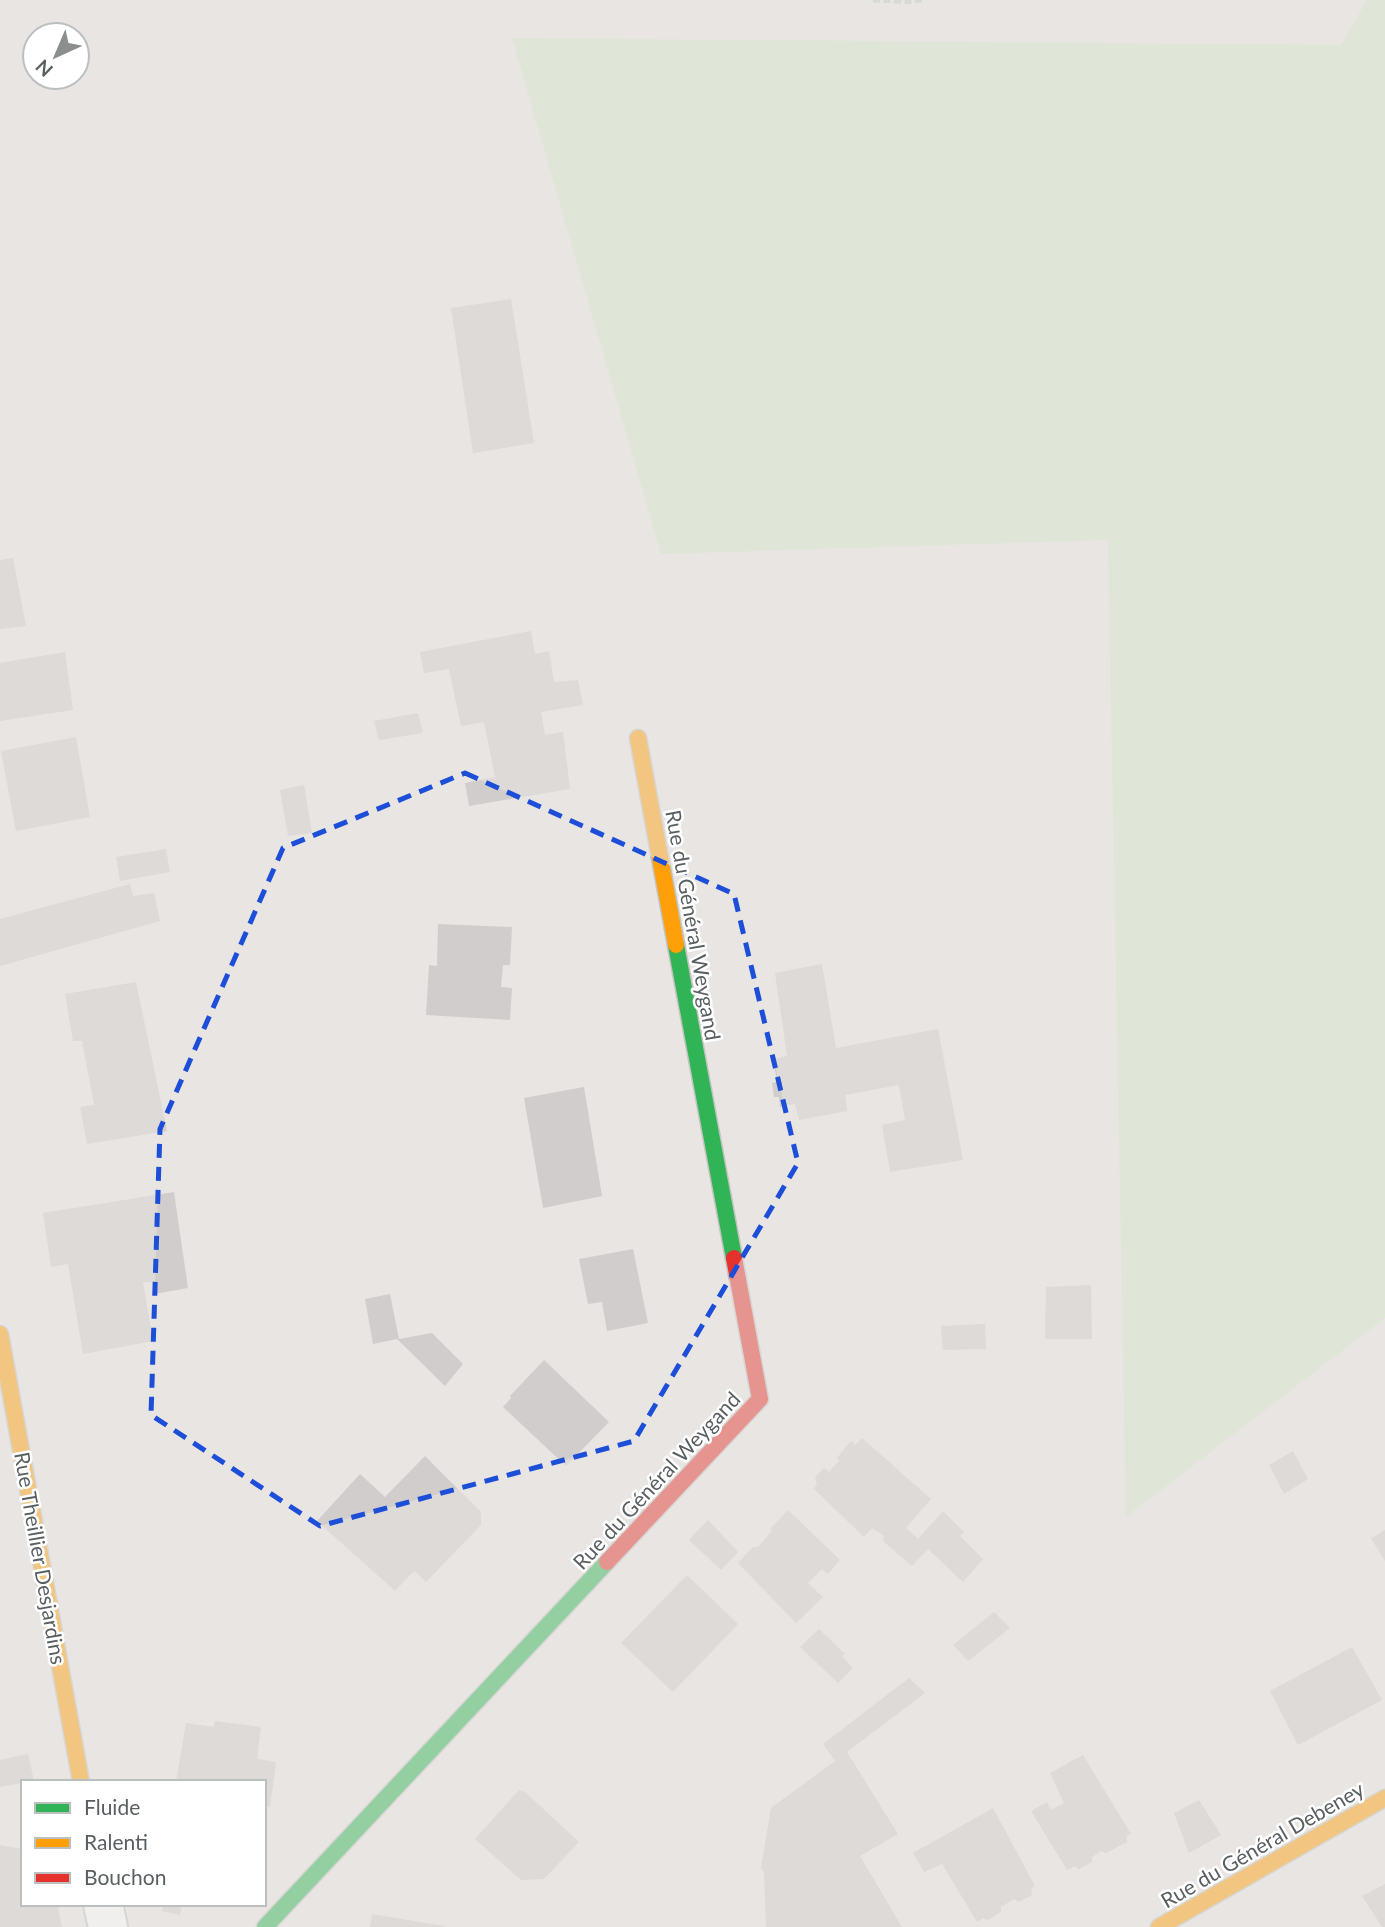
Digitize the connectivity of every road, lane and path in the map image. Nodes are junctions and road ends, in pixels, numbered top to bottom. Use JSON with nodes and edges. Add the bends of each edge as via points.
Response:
{"nodes":[{"id":1,"x":873,"y":0,"type":"edge"},
{"id":2,"x":922,"y":0,"type":"edge"},
{"id":3,"x":639,"y":738,"type":"dead end"},
{"id":4,"x":0,"y":1334,"type":"edge"},
{"id":5,"x":81,"y":1780,"type":"edge"},
{"id":6,"x":1385,"y":1798,"type":"edge"},
{"id":7,"x":103,"y":1906,"type":"edge"},
{"id":8,"x":108,"y":1927,"type":"edge"},
{"id":9,"x":265,"y":1927,"type":"edge"},
{"id":10,"x":1159,"y":1927,"type":"edge"}],
"edges":[{"from":1,"to":2,"type":"path"},
{"from":3,"to":9,"type":"street","name":"Rue du Général Weygand","via":[[760,1399]]},
{"from":4,"to":5,"type":"street","name":"Rue Theillier Desjardins"},
{"from":6,"to":10,"type":"street","name":"Rue du Général Debeney"},
{"from":7,"to":8,"type":"street"}]}
